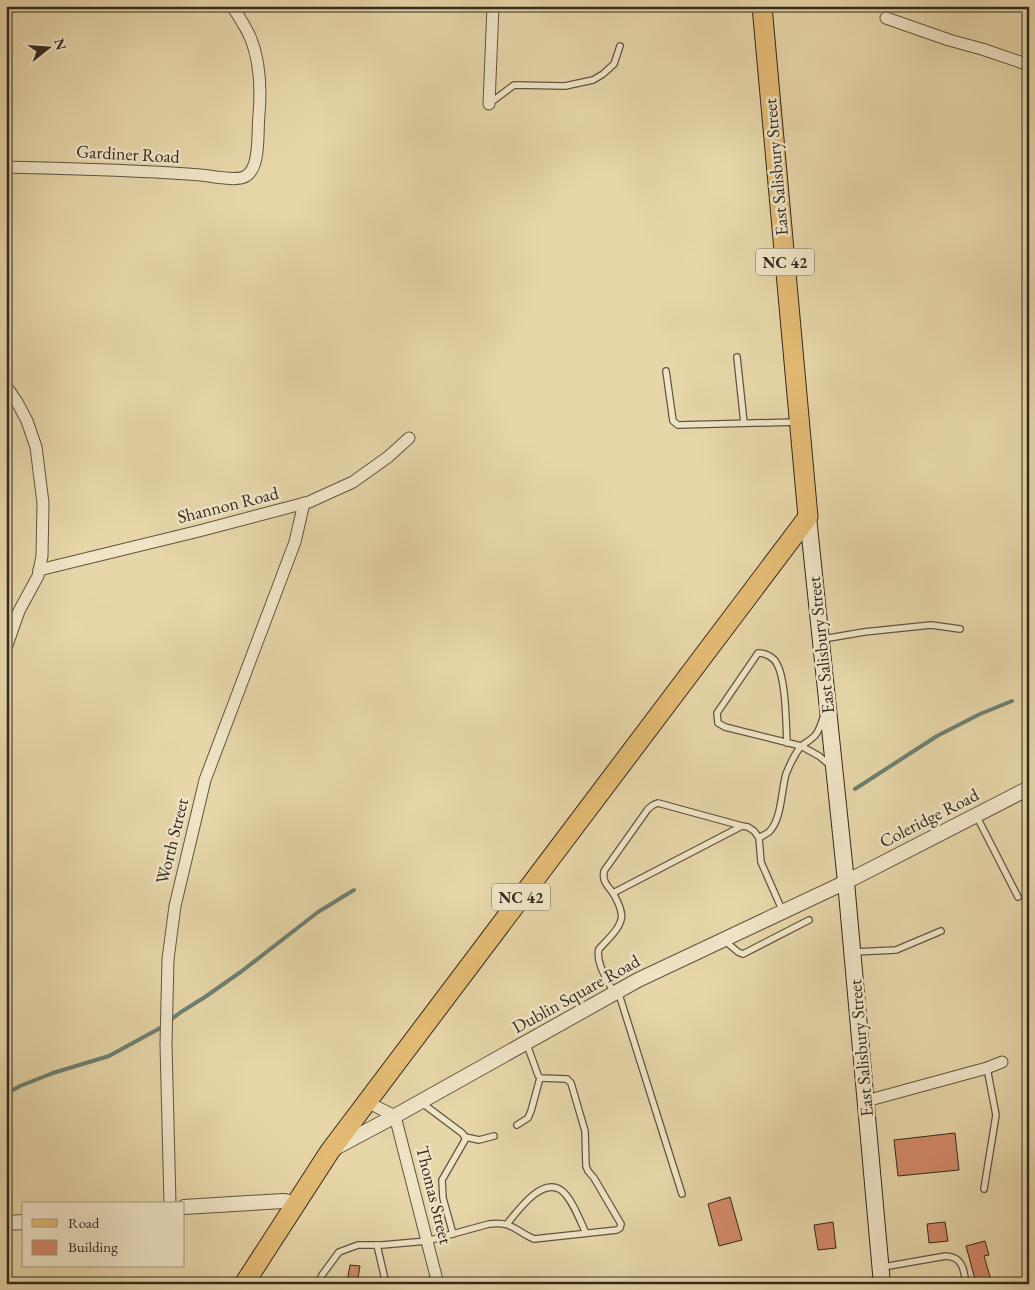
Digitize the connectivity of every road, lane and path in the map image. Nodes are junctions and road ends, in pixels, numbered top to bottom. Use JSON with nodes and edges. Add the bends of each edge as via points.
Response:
{"nodes":[{"id":1,"x":232,"y":6,"type":"edge"},
{"id":2,"x":493,"y":6,"type":"edge"},
{"id":3,"x":762,"y":6,"type":"edge"},
{"id":4,"x":886,"y":18,"type":"dead end"},
{"id":5,"x":620,"y":46,"type":"dead end"},
{"id":6,"x":1029,"y":65,"type":"edge"},
{"id":7,"x":489,"y":104,"type":"joint"},
{"id":8,"x":6,"y":167,"type":"edge"},
{"id":9,"x":737,"y":357,"type":"dead end"},
{"id":10,"x":666,"y":372,"type":"dead end"},
{"id":11,"x":6,"y":386,"type":"edge"},
{"id":12,"x":799,"y":422,"type":"junction"},
{"id":13,"x":744,"y":423,"type":"junction"},
{"id":14,"x":409,"y":438,"type":"dead end"},
{"id":15,"x":304,"y":503,"type":"junction"},
{"id":16,"x":808,"y":517,"type":"junction"},
{"id":17,"x":40,"y":570,"type":"junction"},
{"id":18,"x":960,"y":628,"type":"dead end"},
{"id":19,"x":821,"y":639,"type":"junction"},
{"id":20,"x":6,"y":648,"type":"edge"},
{"id":21,"x":827,"y":704,"type":"junction"},
{"id":22,"x":787,"y":743,"type":"junction"},
{"id":23,"x":801,"y":746,"type":"junction"},
{"id":24,"x":834,"y":769,"type":"junction"},
{"id":25,"x":1029,"y":788,"type":"edge"},
{"id":26,"x":976,"y":815,"type":"junction"},
{"id":27,"x":742,"y":826,"type":"junction"},
{"id":28,"x":759,"y":838,"type":"junction"},
{"id":29,"x":846,"y":882,"type":"junction"},
{"id":30,"x":613,"y":893,"type":"junction"},
{"id":31,"x":1018,"y":897,"type":"dead end"},
{"id":32,"x":783,"y":912,"type":"junction"},
{"id":33,"x":809,"y":920,"type":"dead end"},
{"id":34,"x":941,"y":931,"type":"dead end"},
{"id":35,"x":724,"y":939,"type":"junction"},
{"id":36,"x":852,"y":952,"type":"junction"},
{"id":37,"x":616,"y":992,"type":"junction"},
{"id":38,"x":526,"y":1042,"type":"junction"},
{"id":39,"x":1002,"y":1062,"type":"dead end"},
{"id":40,"x":986,"y":1068,"type":"junction"},
{"id":41,"x":540,"y":1078,"type":"junction"},
{"id":42,"x":866,"y":1101,"type":"junction"},
{"id":43,"x":367,"y":1102,"type":"junction"},
{"id":44,"x":420,"y":1102,"type":"junction"},
{"id":45,"x":395,"y":1116,"type":"junction"},
{"id":46,"x":517,"y":1125,"type":"dead end"},
{"id":47,"x":494,"y":1136,"type":"dead end"},
{"id":48,"x":465,"y":1137,"type":"junction"},
{"id":49,"x":330,"y":1150,"type":"junction"},
{"id":50,"x":984,"y":1189,"type":"dead end"},
{"id":51,"x":682,"y":1194,"type":"dead end"},
{"id":52,"x":170,"y":1202,"type":"edge"},
{"id":53,"x":296,"y":1203,"type":"junction"},
{"id":54,"x":185,"y":1207,"type":"edge"},
{"id":55,"x":22,"y":1222,"type":"edge"},
{"id":56,"x":6,"y":1223,"type":"edge"},
{"id":57,"x":507,"y":1224,"type":"junction"},
{"id":58,"x":453,"y":1234,"type":"junction"},
{"id":59,"x":586,"y":1234,"type":"junction"},
{"id":60,"x":427,"y":1240,"type":"junction"},
{"id":61,"x":377,"y":1245,"type":"junction"},
{"id":62,"x":881,"y":1276,"type":"edge"},
{"id":63,"x":244,"y":1284,"type":"edge"},
{"id":64,"x":318,"y":1284,"type":"edge"},
{"id":65,"x":386,"y":1284,"type":"edge"},
{"id":66,"x":438,"y":1284,"type":"edge"},
{"id":67,"x":966,"y":1284,"type":"edge"}],
"edges":[{"from":1,"to":8,"type":"street","name":"Gardiner Road","via":[[251,40],[258,71],[257,151],[255,164],[248,175],[238,179]]},
{"from":2,"to":7,"type":"street"},
{"from":3,"to":12,"type":"main road","name":"East Salisbury Street","number":"NC 42"},
{"from":4,"to":6,"type":"street"},
{"from":5,"to":7,"type":"lane","via":[[614,64],[593,80],[565,86],[514,85]]},
{"from":9,"to":13,"type":"lane"},
{"from":10,"to":13,"type":"lane","via":[[673,421],[678,425]]},
{"from":11,"to":17,"type":"street","via":[[27,421],[36,447],[43,503]]},
{"from":12,"to":13,"type":"lane"},
{"from":12,"to":16,"type":"main road","name":"East Salisbury Street","number":"NC 42"},
{"from":14,"to":15,"type":"street","name":"Shannon Road","via":[[353,482]]},
{"from":15,"to":17,"type":"street","name":"Shannon Road"},
{"from":15,"to":52,"type":"street","name":"Worth Street","via":[[295,542],[205,780],[175,906],[168,959],[166,1044]]},
{"from":16,"to":19,"type":"main road","name":"East Salisbury Street"},
{"from":16,"to":43,"type":"main road","number":"NC 42"},
{"from":17,"to":20,"type":"street","via":[[19,611]]},
{"from":18,"to":19,"type":"lane","via":[[931,626]]},
{"from":19,"to":21,"type":"main road","name":"East Salisbury Street"},
{"from":21,"to":23,"type":"lane","via":[[815,737]]},
{"from":21,"to":24,"type":"main road","name":"East Salisbury Street"},
{"from":22,"to":22,"type":"lane","via":[[725,727],[718,722],[717,713],[758,653],[770,656],[783,680]]},
{"from":22,"to":23,"type":"lane"},
{"from":23,"to":24,"type":"lane"},
{"from":23,"to":28,"type":"lane","via":[[786,776],[775,824]]},
{"from":24,"to":29,"type":"main road","name":"East Salisbury Street"},
{"from":25,"to":26,"type":"street","name":"Coleridge Road"},
{"from":26,"to":29,"type":"street","name":"Coleridge Road"},
{"from":26,"to":31,"type":"lane"},
{"from":27,"to":28,"type":"lane","via":[[754,831]]},
{"from":27,"to":30,"type":"lane"},
{"from":27,"to":30,"type":"lane","via":[[653,805],[604,871],[604,881]]},
{"from":28,"to":32,"type":"lane","via":[[761,862]]},
{"from":29,"to":32,"type":"street","name":"Dublin Square Road"},
{"from":29,"to":36,"type":"main road","name":"East Salisbury Street"},
{"from":30,"to":37,"type":"lane","via":[[622,918],[597,954]]},
{"from":32,"to":35,"type":"street","name":"Dublin Square Road"},
{"from":33,"to":35,"type":"lane","via":[[743,954]]},
{"from":34,"to":36,"type":"lane","via":[[896,950]]},
{"from":35,"to":37,"type":"street","name":"Dublin Square Road"},
{"from":36,"to":42,"type":"main road","name":"East Salisbury Street"},
{"from":37,"to":38,"type":"street","name":"Dublin Square Road"},
{"from":37,"to":51,"type":"lane"},
{"from":38,"to":41,"type":"lane"},
{"from":38,"to":44,"type":"street","name":"Dublin Square Road"},
{"from":39,"to":40,"type":"street"},
{"from":40,"to":42,"type":"street"},
{"from":40,"to":50,"type":"lane","via":[[996,1115]]},
{"from":41,"to":46,"type":"lane","via":[[528,1118]]},
{"from":41,"to":59,"type":"lane","via":[[567,1079],[571,1083],[585,1131],[588,1172],[621,1224],[617,1230]]},
{"from":42,"to":62,"type":"main road","name":"East Salisbury Street"},
{"from":43,"to":45,"type":"street"},
{"from":43,"to":49,"type":"main road","number":"NC 42"},
{"from":44,"to":45,"type":"street","name":"Dublin Square Road"},
{"from":44,"to":48,"type":"lane"},
{"from":45,"to":49,"type":"street","name":"Dublin Square Road"},
{"from":45,"to":60,"type":"street","name":"Thomas Street"},
{"from":47,"to":48,"type":"lane","via":[[479,1140]]},
{"from":48,"to":58,"type":"lane","via":[[442,1180],[443,1198]]},
{"from":49,"to":53,"type":"main road","number":"NC 42"},
{"from":53,"to":54,"type":"street"},
{"from":53,"to":63,"type":"main road","number":"NC 42"},
{"from":55,"to":56,"type":"street"},
{"from":57,"to":58,"type":"lane","via":[[490,1224]]},
{"from":57,"to":59,"type":"lane","via":[[534,1239]]},
{"from":57,"to":59,"type":"lane","via":[[531,1196],[554,1187],[562,1191],[572,1204]]},
{"from":58,"to":60,"type":"lane"},
{"from":60,"to":61,"type":"lane"},
{"from":60,"to":66,"type":"street","name":"Thomas Street"},
{"from":61,"to":64,"type":"lane","via":[[358,1245],[339,1252]]},
{"from":61,"to":65,"type":"lane"},
{"from":62,"to":67,"type":"lane","via":[[946,1256],[961,1263]]}]}
